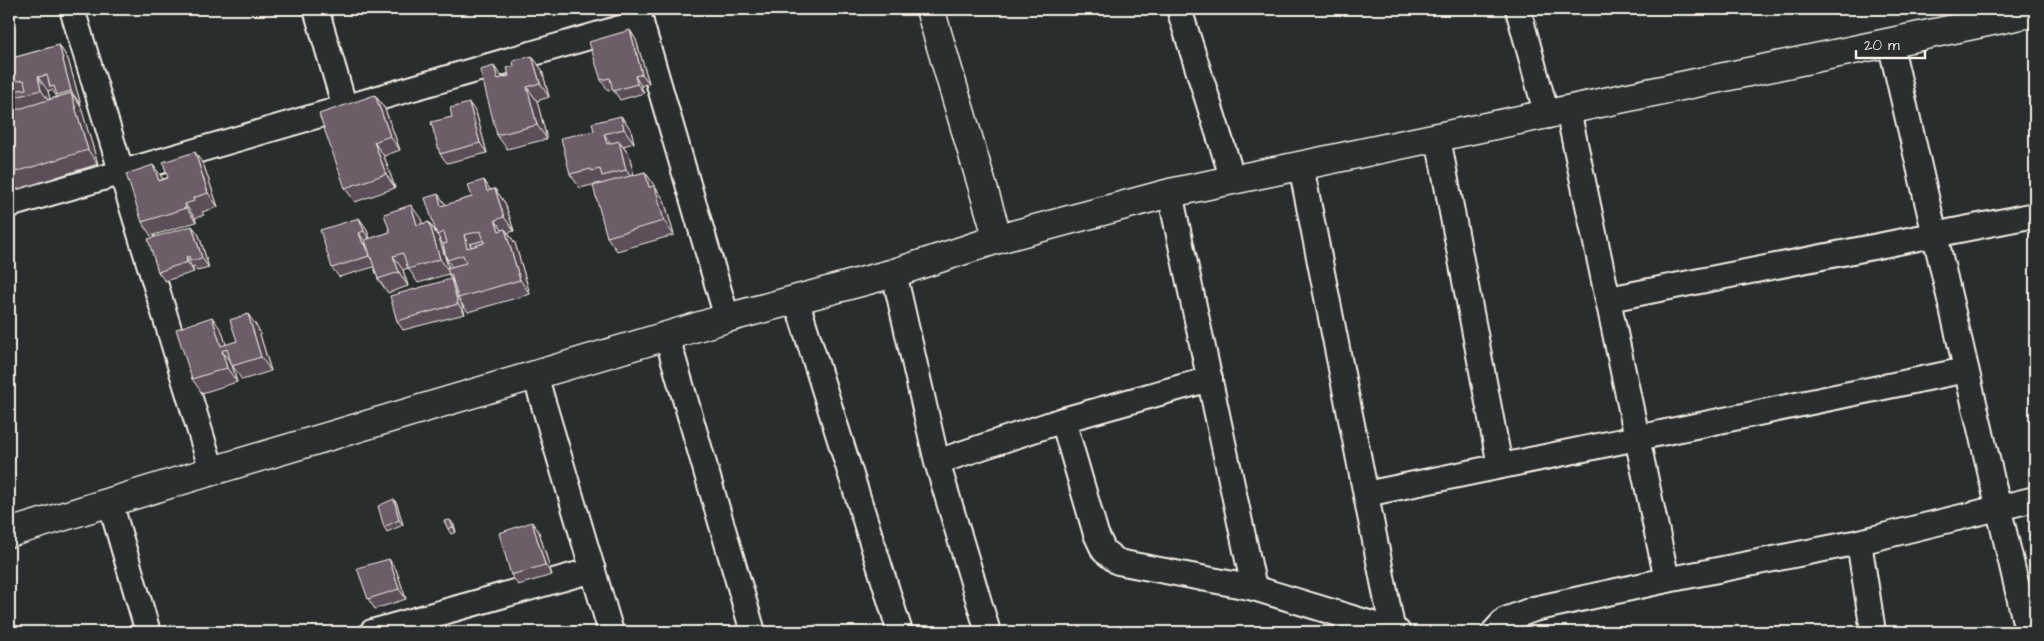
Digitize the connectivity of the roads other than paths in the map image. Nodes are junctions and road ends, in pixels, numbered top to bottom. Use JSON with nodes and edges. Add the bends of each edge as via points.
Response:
{"nodes":[{"id":1,"x":72,"y":9,"type":"edge"},
{"id":2,"x":316,"y":9,"type":"edge"},
{"id":3,"x":930,"y":9,"type":"edge"},
{"id":4,"x":1179,"y":9,"type":"edge"},
{"id":5,"x":1518,"y":9,"type":"edge"},
{"id":6,"x":2035,"y":12,"type":"edge"},
{"id":7,"x":639,"y":15,"type":"edge"},
{"id":8,"x":1971,"y":17,"type":"edge"},
{"id":9,"x":1890,"y":42,"type":"junction"},
{"id":10,"x":344,"y":108,"type":"junction"},
{"id":11,"x":1558,"y":113,"type":"junction"},
{"id":12,"x":1438,"y":138,"type":"junction"},
{"id":13,"x":1302,"y":166,"type":"junction"},
{"id":14,"x":122,"y":172,"type":"junction"},
{"id":15,"x":1233,"y":180,"type":"junction"},
{"id":16,"x":1170,"y":193,"type":"junction"},
{"id":17,"x":9,"y":205,"type":"edge"},
{"id":18,"x":2035,"y":216,"type":"edge"},
{"id":19,"x":1935,"y":235,"type":"junction"},
{"id":20,"x":998,"y":239,"type":"junction"},
{"id":21,"x":894,"y":273,"type":"junction"},
{"id":22,"x":796,"y":299,"type":"junction"},
{"id":23,"x":1610,"y":300,"type":"junction"},
{"id":24,"x":727,"y":318,"type":"junction"},
{"id":25,"x":666,"y":336,"type":"junction"},
{"id":26,"x":1966,"y":370,"type":"junction"},
{"id":27,"x":535,"y":375,"type":"junction"},
{"id":28,"x":1210,"y":379,"type":"junction"},
{"id":29,"x":1063,"y":420,"type":"junction"},
{"id":30,"x":1637,"y":438,"type":"junction"},
{"id":31,"x":938,"y":462,"type":"junction"},
{"id":32,"x":1500,"y":466,"type":"junction"},
{"id":33,"x":212,"y":470,"type":"junction"},
{"id":34,"x":1366,"y":494,"type":"junction"},
{"id":35,"x":2035,"y":499,"type":"edge"},
{"id":36,"x":110,"y":502,"type":"junction"},
{"id":37,"x":1998,"y":508,"type":"junction"},
{"id":38,"x":9,"y":533,"type":"edge"},
{"id":39,"x":1859,"y":542,"type":"junction"},
{"id":40,"x":593,"y":570,"type":"junction"},
{"id":41,"x":1667,"y":580,"type":"junction"},
{"id":42,"x":1254,"y":588,"type":"junction"},
{"id":43,"x":2028,"y":627,"type":"edge"},
{"id":44,"x":148,"y":632,"type":"edge"},
{"id":45,"x":372,"y":632,"type":"edge"},
{"id":46,"x":611,"y":632,"type":"edge"},
{"id":47,"x":753,"y":632,"type":"edge"},
{"id":48,"x":900,"y":632,"type":"edge"},
{"id":49,"x":988,"y":632,"type":"edge"},
{"id":50,"x":1395,"y":632,"type":"edge"},
{"id":51,"x":1494,"y":632,"type":"edge"},
{"id":52,"x":1872,"y":632,"type":"edge"}],
"edges":[{"from":1,"to":14,"type":"street"},
{"from":2,"to":10,"type":"street"},
{"from":3,"to":20,"type":"main road"},
{"from":4,"to":15,"type":"street"},
{"from":5,"to":11,"type":"street"},
{"from":6,"to":8,"type":"main road"},
{"from":7,"to":10,"type":"street"},
{"from":7,"to":24,"type":"street"},
{"from":8,"to":9,"type":"main road"},
{"from":9,"to":11,"type":"main road"},
{"from":9,"to":19,"type":"street"},
{"from":10,"to":14,"type":"street"},
{"from":11,"to":12,"type":"main road"},
{"from":11,"to":23,"type":"street"},
{"from":12,"to":13,"type":"main road"},
{"from":12,"to":32,"type":"street"},
{"from":13,"to":15,"type":"main road"},
{"from":13,"to":34,"type":"street"},
{"from":14,"to":17,"type":"street"},
{"from":14,"to":33,"type":"street"},
{"from":15,"to":16,"type":"main road"},
{"from":16,"to":20,"type":"main road"},
{"from":16,"to":28,"type":"street"},
{"from":18,"to":19,"type":"street"},
{"from":19,"to":23,"type":"street"},
{"from":19,"to":26,"type":"street"},
{"from":20,"to":21,"type":"main road"},
{"from":21,"to":22,"type":"main road"},
{"from":21,"to":31,"type":"street"},
{"from":22,"to":24,"type":"main road"},
{"from":22,"to":48,"type":"street"},
{"from":23,"to":30,"type":"street"},
{"from":24,"to":25,"type":"main road"},
{"from":25,"to":27,"type":"main road"},
{"from":25,"to":47,"type":"street"},
{"from":26,"to":30,"type":"street"},
{"from":26,"to":37,"type":"street"},
{"from":27,"to":33,"type":"main road"},
{"from":27,"to":40,"type":"street"},
{"from":28,"to":29,"type":"street"},
{"from":28,"to":42,"type":"street"},
{"from":29,"to":31,"type":"street"},
{"from":29,"to":42,"type":"street","via":[[1096,534],[1104,551],[1118,562]]},
{"from":30,"to":32,"type":"street"},
{"from":30,"to":41,"type":"street"},
{"from":31,"to":49,"type":"street"},
{"from":32,"to":34,"type":"street"},
{"from":33,"to":36,"type":"main road"},
{"from":34,"to":50,"type":"street"},
{"from":35,"to":37,"type":"street"},
{"from":36,"to":38,"type":"main road"},
{"from":36,"to":44,"type":"street"},
{"from":37,"to":39,"type":"street"},
{"from":37,"to":43,"type":"street"},
{"from":39,"to":41,"type":"street"},
{"from":39,"to":52,"type":"street"},
{"from":40,"to":45,"type":"street"},
{"from":40,"to":46,"type":"street"},
{"from":41,"to":51,"type":"street","via":[[1534,609],[1505,620]]},
{"from":42,"to":50,"type":"street"}]}
